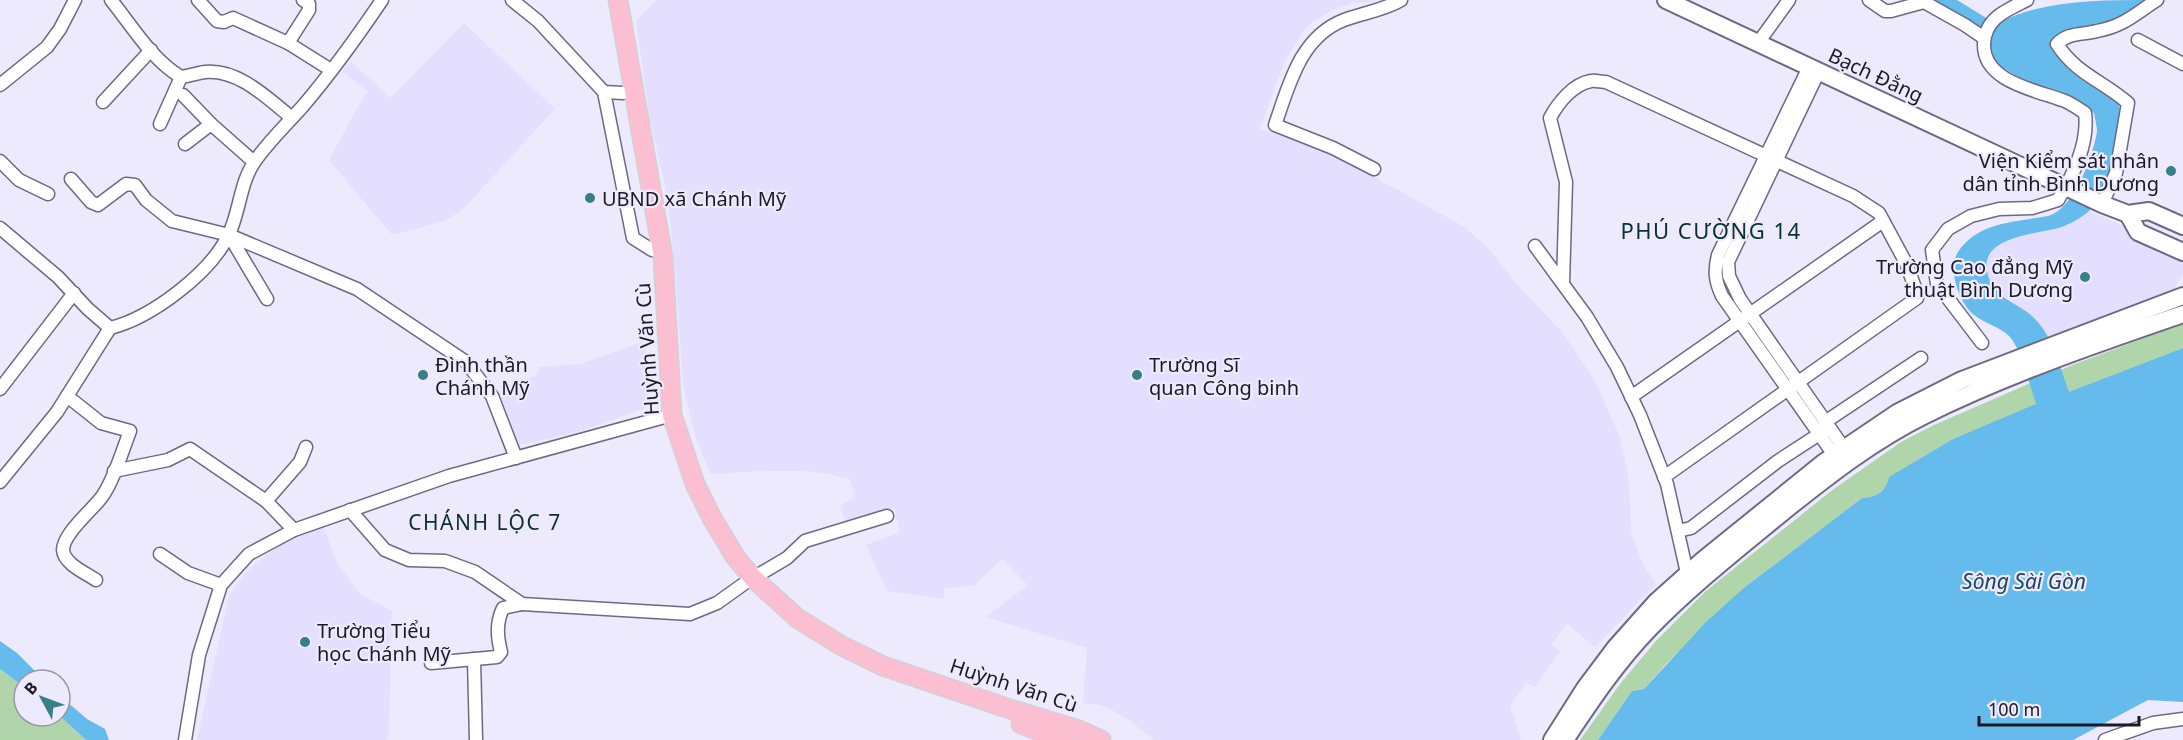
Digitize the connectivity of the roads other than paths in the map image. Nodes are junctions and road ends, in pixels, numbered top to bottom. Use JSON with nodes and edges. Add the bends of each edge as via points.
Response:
{"nodes":[{"id":1,"x":75,"y":0,"type":"edge"},
{"id":2,"x":111,"y":0,"type":"edge"},
{"id":3,"x":198,"y":0,"type":"edge"},
{"id":4,"x":303,"y":0,"type":"edge"},
{"id":5,"x":382,"y":0,"type":"edge"},
{"id":6,"x":512,"y":0,"type":"edge"},
{"id":7,"x":605,"y":0,"type":"edge"},
{"id":8,"x":618,"y":0,"type":"edge"},
{"id":9,"x":1401,"y":0,"type":"edge"},
{"id":10,"x":1666,"y":0,"type":"edge"},
{"id":11,"x":1789,"y":0,"type":"edge"},
{"id":12,"x":1869,"y":0,"type":"edge"},
{"id":13,"x":2027,"y":0,"type":"edge"},
{"id":14,"x":2157,"y":0,"type":"edge"},
{"id":15,"x":1985,"y":35,"type":"junction"},
{"id":16,"x":2138,"y":40,"type":"dead end"},
{"id":17,"x":288,"y":43,"type":"junction"},
{"id":18,"x":1758,"y":43,"type":"junction"},
{"id":19,"x":151,"y":50,"type":"junction"},
{"id":20,"x":2183,"y":64,"type":"edge"},
{"id":21,"x":1814,"y":69,"type":"junction"},
{"id":22,"x":331,"y":70,"type":"junction"},
{"id":23,"x":181,"y":77,"type":"junction"},
{"id":24,"x":0,"y":86,"type":"edge"},
{"id":25,"x":604,"y":92,"type":"junction"},
{"id":26,"x":628,"y":92,"type":"junction"},
{"id":27,"x":183,"y":95,"type":"dead end"},
{"id":28,"x":103,"y":102,"type":"dead end"},
{"id":29,"x":292,"y":118,"type":"junction"},
{"id":30,"x":160,"y":124,"type":"dead end"},
{"id":31,"x":211,"y":124,"type":"junction"},
{"id":32,"x":185,"y":144,"type":"dead end"},
{"id":33,"x":1770,"y":158,"type":"junction"},
{"id":34,"x":0,"y":161,"type":"edge"},
{"id":35,"x":254,"y":162,"type":"junction"},
{"id":36,"x":1374,"y":170,"type":"dead end"},
{"id":37,"x":71,"y":179,"type":"dead end"},
{"id":38,"x":2067,"y":188,"type":"junction"},
{"id":39,"x":48,"y":194,"type":"dead end"},
{"id":40,"x":2102,"y":204,"type":"junction"},
{"id":41,"x":2128,"y":214,"type":"junction"},
{"id":42,"x":1883,"y":221,"type":"junction"},
{"id":43,"x":2183,"y":226,"type":"edge"},
{"id":44,"x":0,"y":230,"type":"edge"},
{"id":45,"x":229,"y":235,"type":"junction"},
{"id":46,"x":1535,"y":246,"type":"dead end"},
{"id":47,"x":2183,"y":252,"type":"edge"},
{"id":48,"x":658,"y":253,"type":"junction"},
{"id":49,"x":1563,"y":283,"type":"junction"},
{"id":50,"x":74,"y":293,"type":"junction"},
{"id":51,"x":2183,"y":296,"type":"edge"},
{"id":52,"x":267,"y":299,"type":"dead end"},
{"id":53,"x":2183,"y":314,"type":"edge"},
{"id":54,"x":1744,"y":316,"type":"junction"},
{"id":55,"x":110,"y":328,"type":"junction"},
{"id":56,"x":1982,"y":343,"type":"dead end"},
{"id":57,"x":1921,"y":358,"type":"dead end"},
{"id":58,"x":1793,"y":386,"type":"junction"},
{"id":59,"x":0,"y":389,"type":"edge"},
{"id":60,"x":67,"y":396,"type":"junction"},
{"id":61,"x":1632,"y":397,"type":"junction"},
{"id":62,"x":668,"y":416,"type":"junction"},
{"id":63,"x":1825,"y":422,"type":"junction"},
{"id":64,"x":1819,"y":434,"type":"junction"},
{"id":65,"x":306,"y":447,"type":"dead end"},
{"id":66,"x":516,"y":458,"type":"junction"},
{"id":67,"x":1843,"y":458,"type":"junction"},
{"id":68,"x":114,"y":471,"type":"junction"},
{"id":69,"x":1664,"y":477,"type":"junction"},
{"id":70,"x":0,"y":482,"type":"edge"},
{"id":71,"x":266,"y":501,"type":"junction"},
{"id":72,"x":350,"y":510,"type":"junction"},
{"id":73,"x":887,"y":516,"type":"dead end"},
{"id":74,"x":294,"y":530,"type":"junction"},
{"id":75,"x":1678,"y":531,"type":"junction"},
{"id":76,"x":160,"y":554,"type":"dead end"},
{"id":77,"x":1688,"y":573,"type":"junction"},
{"id":78,"x":96,"y":580,"type":"dead end"},
{"id":79,"x":749,"y":581,"type":"junction"},
{"id":80,"x":220,"y":585,"type":"junction"},
{"id":81,"x":522,"y":604,"type":"junction"},
{"id":82,"x":474,"y":658,"type":"junction"},
{"id":83,"x":431,"y":663,"type":"dead end"},
{"id":84,"x":1586,"y":698,"type":"junction"},
{"id":85,"x":2183,"y":719,"type":"edge"},
{"id":86,"x":1090,"y":738,"type":"edge"},
{"id":87,"x":185,"y":740,"type":"edge"},
{"id":88,"x":477,"y":740,"type":"edge"},
{"id":89,"x":1064,"y":740,"type":"edge"},
{"id":90,"x":1552,"y":740,"type":"edge"},
{"id":91,"x":1565,"y":740,"type":"edge"},
{"id":92,"x":2105,"y":740,"type":"edge"}],
"edges":[{"from":1,"to":24,"type":"street","via":[[47,47]]},
{"from":2,"to":19,"type":"street"},
{"from":3,"to":17,"type":"street","via":[[217,21],[233,18]]},
{"from":4,"to":17,"type":"street","via":[[309,4],[309,10]]},
{"from":5,"to":22,"type":"street"},
{"from":6,"to":25,"type":"street","via":[[538,21]]},
{"from":7,"to":26,"type":"main road"},
{"from":8,"to":26,"type":"main road"},
{"from":9,"to":36,"type":"street","via":[[1333,25],[1312,42],[1295,70],[1275,125],[1333,148]]},
{"from":10,"to":18,"type":"street","name":"Bạch Đằng"},
{"from":11,"to":18,"type":"street"},
{"from":12,"to":15,"type":"street","via":[[1891,11],[1924,2]]},
{"from":13,"to":15,"type":"street","via":[[1996,16]]},
{"from":14,"to":40,"type":"street","via":[[2120,26],[2079,33],[2057,44],[2067,59],[2128,103],[2116,173]]},
{"from":15,"to":38,"type":"street","via":[[1984,56],[1993,70],[2026,89],[2067,102],[2085,113],[2087,129]]},
{"from":16,"to":20,"type":"street"},
{"from":17,"to":22,"type":"street"},
{"from":18,"to":21,"type":"street","name":"Bạch Đằng"},
{"from":19,"to":23,"type":"street"},
{"from":19,"to":28,"type":"street"},
{"from":21,"to":33,"type":"street"},
{"from":21,"to":38,"type":"street","name":"Bạch Đằng"},
{"from":22,"to":29,"type":"street"},
{"from":23,"to":29,"type":"street","via":[[205,72],[226,74],[254,87]]},
{"from":23,"to":30,"type":"street"},
{"from":25,"to":26,"type":"street"},
{"from":25,"to":48,"type":"street","via":[[633,238]]},
{"from":26,"to":48,"type":"main road"},
{"from":27,"to":31,"type":"street"},
{"from":29,"to":35,"type":"street"},
{"from":31,"to":32,"type":"street"},
{"from":31,"to":35,"type":"street"},
{"from":33,"to":42,"type":"street","via":[[1853,196],[1879,213]]},
{"from":33,"to":49,"type":"street","via":[[1606,82],[1591,81],[1577,86],[1550,118],[1566,182]]},
{"from":33,"to":54,"type":"street","via":[[1718,255],[1714,271],[1722,296]]},
{"from":34,"to":39,"type":"street","via":[[19,180]]},
{"from":35,"to":45,"type":"street"},
{"from":37,"to":45,"type":"street","via":[[98,205],[126,184],[135,186],[172,221]]},
{"from":38,"to":40,"type":"street","name":"Bạch Đằng"},
{"from":38,"to":56,"type":"street","via":[[2058,200],[2032,208],[1999,209],[1971,216],[1948,229],[1932,250],[1937,284]]},
{"from":40,"to":41,"type":"street"},
{"from":41,"to":43,"type":"street","via":[[2149,211]]},
{"from":41,"to":47,"type":"street","via":[[2138,232]]},
{"from":42,"to":54,"type":"street"},
{"from":42,"to":58,"type":"street","via":[[1906,263],[1917,298]]},
{"from":44,"to":50,"type":"street"},
{"from":45,"to":52,"type":"street"},
{"from":45,"to":55,"type":"street","via":[[183,290]]},
{"from":45,"to":66,"type":"street","via":[[357,289],[466,362],[492,396]]},
{"from":46,"to":49,"type":"street"},
{"from":48,"to":62,"type":"main road"},
{"from":49,"to":61,"type":"street"},
{"from":50,"to":55,"type":"street"},
{"from":50,"to":59,"type":"street"},
{"from":51,"to":67,"type":"street","via":[[1962,380],[1897,413]]},
{"from":53,"to":67,"type":"street","via":[[2084,348],[1974,393]]},
{"from":54,"to":58,"type":"street"},
{"from":54,"to":61,"type":"street"},
{"from":55,"to":60,"type":"street"},
{"from":57,"to":63,"type":"street"},
{"from":58,"to":63,"type":"street"},
{"from":58,"to":64,"type":"street"},
{"from":58,"to":69,"type":"street"},
{"from":60,"to":68,"type":"street","via":[[101,423],[130,431]]},
{"from":60,"to":70,"type":"street"},
{"from":61,"to":69,"type":"street"},
{"from":62,"to":66,"type":"street"},
{"from":62,"to":79,"type":"main road","via":[[682,474],[707,527]]},
{"from":63,"to":64,"type":"street","via":[[1826,430]]},
{"from":63,"to":67,"type":"street"},
{"from":64,"to":67,"type":"street"},
{"from":64,"to":75,"type":"street","via":[[1690,528]]},
{"from":65,"to":71,"type":"street","via":[[300,462]]},
{"from":66,"to":72,"type":"street"},
{"from":67,"to":77,"type":"street","via":[[1791,488]]},
{"from":67,"to":84,"type":"street","via":[[1688,591]]},
{"from":68,"to":71,"type":"street","via":[[168,460],[190,450]]},
{"from":68,"to":78,"type":"street","via":[[103,496],[68,536],[63,549],[72,565]]},
{"from":69,"to":75,"type":"street"},
{"from":71,"to":74,"type":"street"},
{"from":72,"to":74,"type":"street"},
{"from":72,"to":81,"type":"street","via":[[385,550],[409,560],[446,561],[476,572]]},
{"from":73,"to":79,"type":"street","via":[[805,541],[787,558]]},
{"from":74,"to":80,"type":"street","via":[[249,554]]},
{"from":75,"to":77,"type":"street"},
{"from":76,"to":80,"type":"street","via":[[188,573]]},
{"from":77,"to":84,"type":"street","via":[[1634,625]]},
{"from":79,"to":81,"type":"street","via":[[717,603],[690,614]]},
{"from":79,"to":86,"type":"main road","name":"Huỳnh Văn Cù","via":[[797,618],[883,666]]},
{"from":79,"to":89,"type":"main road","via":[[756,597],[794,628],[848,661]]},
{"from":80,"to":87,"type":"street","via":[[199,655]]},
{"from":81,"to":82,"type":"street","via":[[502,608],[497,633],[501,651],[497,657]]},
{"from":82,"to":83,"type":"street"},
{"from":82,"to":88,"type":"street"},
{"from":84,"to":90,"type":"street"},
{"from":84,"to":91,"type":"street"},
{"from":85,"to":92,"type":"street","via":[[2153,723]]}]}
